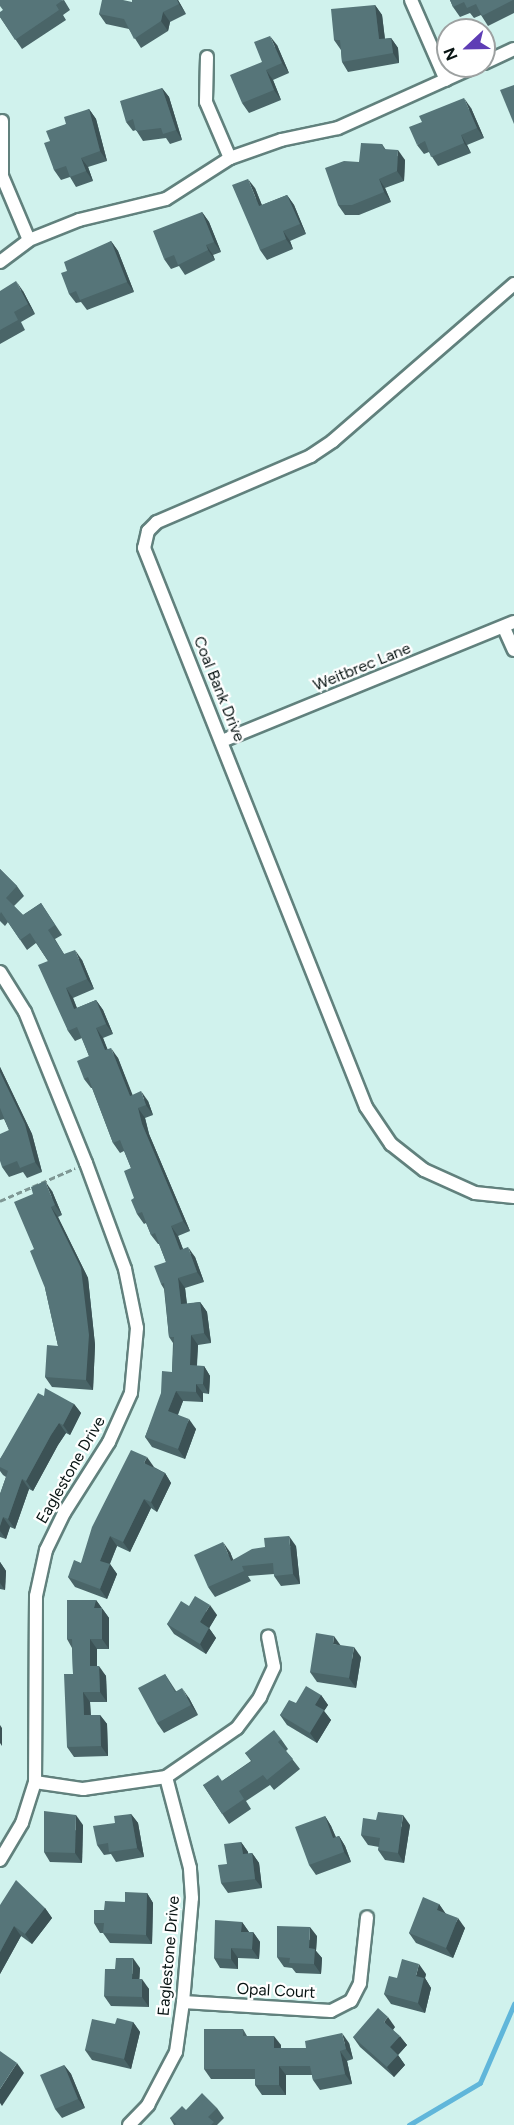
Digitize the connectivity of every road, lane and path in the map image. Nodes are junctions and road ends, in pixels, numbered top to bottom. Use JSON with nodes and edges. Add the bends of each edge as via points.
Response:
{"nodes":[{"id":1,"x":411,"y":0,"type":"edge"},
{"id":2,"x":514,"y":49,"type":"edge"},
{"id":3,"x":207,"y":57,"type":"dead end"},
{"id":4,"x":496,"y":57,"type":"edge"},
{"id":5,"x":450,"y":78,"type":"edge"},
{"id":6,"x":446,"y":80,"type":"junction"},
{"id":7,"x":2,"y":121,"type":"dead end"},
{"id":8,"x":230,"y":158,"type":"junction"},
{"id":9,"x":28,"y":240,"type":"junction"},
{"id":10,"x":0,"y":262,"type":"edge"},
{"id":11,"x":514,"y":284,"type":"edge"},
{"id":12,"x":509,"y":625,"type":"edge"},
{"id":13,"x":514,"y":650,"type":"edge"},
{"id":14,"x":222,"y":741,"type":"junction"},
{"id":15,"x":0,"y":972,"type":"edge"},
{"id":16,"x":86,"y":1163,"type":"junction"},
{"id":17,"x":514,"y":1197,"type":"edge"},
{"id":18,"x":0,"y":1201,"type":"edge"},
{"id":19,"x":268,"y":1637,"type":"dead end"},
{"id":20,"x":166,"y":1777,"type":"junction"},
{"id":21,"x":35,"y":1782,"type":"junction"},
{"id":22,"x":0,"y":1860,"type":"edge"},
{"id":23,"x":367,"y":1917,"type":"dead end"},
{"id":24,"x":183,"y":2002,"type":"junction"},
{"id":25,"x":129,"y":2125,"type":"edge"}],
"edges":[{"from":1,"to":6,"type":"street"},
{"from":2,"to":4,"type":"street"},
{"from":3,"to":8,"type":"street","via":[[206,102]]},
{"from":5,"to":6,"type":"street"},
{"from":6,"to":8,"type":"street","via":[[338,128],[281,140]]},
{"from":7,"to":9,"type":"street","via":[[2,176]]},
{"from":8,"to":9,"type":"street","via":[[166,199],[79,220]]},
{"from":9,"to":10,"type":"street"},
{"from":11,"to":14,"type":"street","name":"Coal Bank Drive","via":[[311,456],[157,522],[148,531],[144,548]]},
{"from":12,"to":13,"type":"street"},
{"from":12,"to":14,"type":"street","name":"Weitbrec Lane"},
{"from":14,"to":17,"type":"street","name":"Coal Bank Drive","via":[[366,1107],[392,1144],[424,1170],[475,1193]]},
{"from":15,"to":16,"type":"street","name":"Eaglestone Drive","via":[[25,1012]]},
{"from":16,"to":18,"type":"path"},
{"from":16,"to":21,"type":"street","name":"Eaglestone Drive","via":[[125,1269],[137,1328],[131,1393],[109,1442],[64,1513],[46,1550],[36,1596]]},
{"from":19,"to":20,"type":"street","via":[[274,1667],[260,1697],[237,1728]]},
{"from":20,"to":21,"type":"street","via":[[82,1789]]},
{"from":20,"to":24,"type":"street","name":"Eaglestone Drive","via":[[190,1868],[192,1898]]},
{"from":21,"to":22,"type":"street","name":"Eaglestone Drive","via":[[22,1823]]},
{"from":23,"to":24,"type":"street","name":"Opal Court","via":[[360,1983],[351,2001],[331,2011]]},
{"from":24,"to":25,"type":"street","name":"Eaglestone Drive","via":[[176,2052],[148,2105]]}]}
